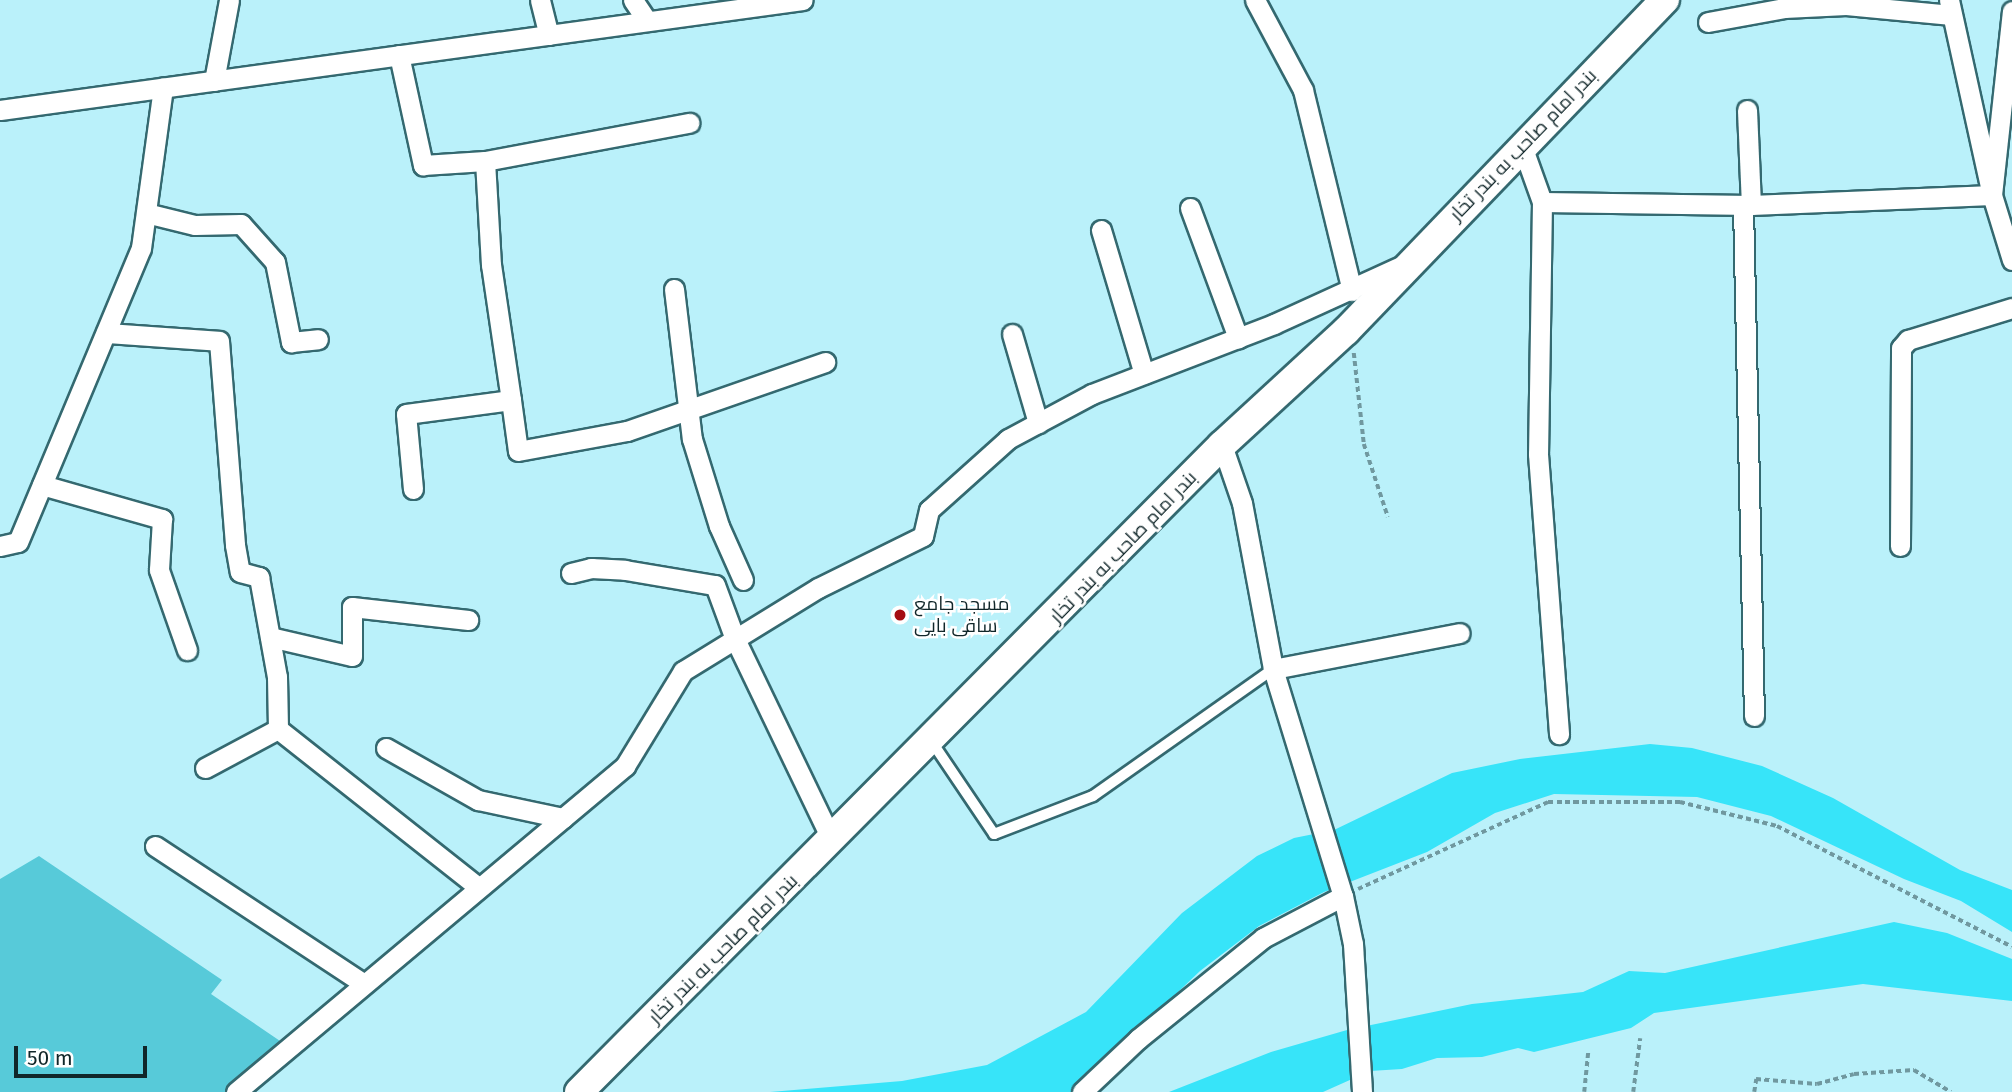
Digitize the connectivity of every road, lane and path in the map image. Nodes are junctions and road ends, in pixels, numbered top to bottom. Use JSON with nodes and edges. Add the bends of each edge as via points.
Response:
{"nodes":[{"id":1,"x":229,"y":0,"type":"edge"},
{"id":2,"x":540,"y":0,"type":"edge"},
{"id":3,"x":633,"y":0,"type":"edge"},
{"id":4,"x":803,"y":0,"type":"edge"},
{"id":5,"x":1255,"y":0,"type":"edge"},
{"id":6,"x":1665,"y":0,"type":"edge"},
{"id":7,"x":1951,"y":7,"type":"edge"},
{"id":8,"x":2012,"y":11,"type":"edge"},
{"id":9,"x":647,"y":21,"type":"junction"},
{"id":10,"x":1708,"y":22,"type":"dead end"},
{"id":11,"x":549,"y":35,"type":"junction"},
{"id":12,"x":399,"y":55,"type":"junction"},
{"id":13,"x":214,"y":81,"type":"junction"},
{"id":14,"x":163,"y":88,"type":"junction"},
{"id":15,"x":0,"y":110,"type":"edge"},
{"id":16,"x":1747,"y":110,"type":"dead end"},
{"id":17,"x":688,"y":123,"type":"dead end"},
{"id":18,"x":1522,"y":146,"type":"junction"},
{"id":19,"x":485,"y":161,"type":"junction"},
{"id":20,"x":1992,"y":195,"type":"junction"},
{"id":21,"x":1542,"y":202,"type":"junction"},
{"id":22,"x":1747,"y":205,"type":"junction"},
{"id":23,"x":1190,"y":208,"type":"dead end"},
{"id":24,"x":146,"y":213,"type":"junction"},
{"id":25,"x":1101,"y":230,"type":"dead end"},
{"id":26,"x":2012,"y":260,"type":"edge"},
{"id":27,"x":1407,"y":263,"type":"junction"},
{"id":28,"x":674,"y":289,"type":"dead end"},
{"id":29,"x":1352,"y":291,"type":"junction"},
{"id":30,"x":2012,"y":308,"type":"edge"},
{"id":31,"x":1346,"y":331,"type":"junction"},
{"id":32,"x":106,"y":333,"type":"junction"},
{"id":33,"x":1012,"y":334,"type":"dead end"},
{"id":34,"x":1238,"y":338,"type":"junction"},
{"id":35,"x":318,"y":339,"type":"dead end"},
{"id":36,"x":825,"y":362,"type":"dead end"},
{"id":37,"x":1144,"y":374,"type":"junction"},
{"id":38,"x":511,"y":400,"type":"junction"},
{"id":39,"x":688,"y":410,"type":"junction"},
{"id":40,"x":1038,"y":423,"type":"junction"},
{"id":41,"x":1222,"y":445,"type":"junction"},
{"id":42,"x":42,"y":485,"type":"junction"},
{"id":43,"x":413,"y":489,"type":"dead end"},
{"id":44,"x":1388,"y":517,"type":"dead end"},
{"id":45,"x":0,"y":545,"type":"edge"},
{"id":46,"x":1900,"y":546,"type":"dead end"},
{"id":47,"x":571,"y":573,"type":"dead end"},
{"id":48,"x":743,"y":580,"type":"dead end"},
{"id":49,"x":468,"y":620,"type":"dead end"},
{"id":50,"x":1460,"y":633,"type":"dead end"},
{"id":51,"x":270,"y":637,"type":"junction"},
{"id":52,"x":735,"y":639,"type":"junction"},
{"id":53,"x":187,"y":650,"type":"dead end"},
{"id":54,"x":1273,"y":669,"type":"junction"},
{"id":55,"x":1755,"y":716,"type":"dead end"},
{"id":56,"x":278,"y":729,"type":"junction"},
{"id":57,"x":1559,"y":734,"type":"dead end"},
{"id":58,"x":932,"y":741,"type":"junction"},
{"id":59,"x":386,"y":748,"type":"dead end"},
{"id":60,"x":205,"y":768,"type":"dead end"},
{"id":61,"x":563,"y":818,"type":"junction"},
{"id":62,"x":832,"y":841,"type":"junction"},
{"id":63,"x":156,"y":846,"type":"dead end"},
{"id":64,"x":479,"y":888,"type":"junction"},
{"id":65,"x":1343,"y":896,"type":"junction"},
{"id":66,"x":2012,"y":947,"type":"edge"},
{"id":67,"x":365,"y":984,"type":"junction"},
{"id":68,"x":1640,"y":1038,"type":"dead end"},
{"id":69,"x":1588,"y":1052,"type":"dead end"},
{"id":70,"x":1362,"y":1091,"type":"edge"},
{"id":71,"x":236,"y":1092,"type":"edge"},
{"id":72,"x":579,"y":1092,"type":"edge"},
{"id":73,"x":1082,"y":1092,"type":"edge"},
{"id":74,"x":1584,"y":1092,"type":"edge"},
{"id":75,"x":1633,"y":1092,"type":"edge"},
{"id":76,"x":1754,"y":1092,"type":"edge"},
{"id":77,"x":1951,"y":1092,"type":"edge"}],
"edges":[{"from":1,"to":13,"type":"street"},
{"from":2,"to":11,"type":"street"},
{"from":3,"to":9,"type":"street"},
{"from":4,"to":9,"type":"street"},
{"from":5,"to":29,"type":"street","via":[[1303,90]]},
{"from":6,"to":18,"type":"main road","name":"بندر امام صاحب به بندر تخار"},
{"from":7,"to":10,"type":"street","via":[[1784,8]]},
{"from":7,"to":20,"type":"street"},
{"from":8,"to":20,"type":"street"},
{"from":9,"to":11,"type":"street"},
{"from":11,"to":12,"type":"street"},
{"from":12,"to":13,"type":"street"},
{"from":12,"to":19,"type":"street","via":[[422,165]]},
{"from":13,"to":14,"type":"street"},
{"from":14,"to":15,"type":"street"},
{"from":14,"to":24,"type":"street"},
{"from":16,"to":22,"type":"street"},
{"from":17,"to":19,"type":"street"},
{"from":18,"to":21,"type":"street"},
{"from":18,"to":27,"type":"main road","name":"بندر امام صاحب به بندر تخار"},
{"from":19,"to":38,"type":"street","via":[[491,265]]},
{"from":20,"to":22,"type":"street"},
{"from":20,"to":26,"type":"street"},
{"from":21,"to":22,"type":"street"},
{"from":21,"to":57,"type":"street","via":[[1538,454]]},
{"from":22,"to":55,"type":"street"},
{"from":23,"to":34,"type":"street"},
{"from":24,"to":32,"type":"street","via":[[141,248]]},
{"from":24,"to":35,"type":"street","via":[[195,225],[242,224],[275,262],[291,342]]},
{"from":25,"to":37,"type":"street"},
{"from":27,"to":29,"type":"street"},
{"from":27,"to":31,"type":"main road","name":"بندر امام صاحب به بندر تخار"},
{"from":28,"to":39,"type":"street"},
{"from":29,"to":34,"type":"street"},
{"from":30,"to":46,"type":"street","via":[[1908,340],[1901,348]]},
{"from":31,"to":41,"type":"main road","name":"بندر امام صاحب به بندر تخار"},
{"from":31,"to":44,"type":"path","via":[[1354,351],[1364,444]]},
{"from":32,"to":42,"type":"street"},
{"from":32,"to":51,"type":"street","via":[[219,341],[235,545],[240,572],[258,577]]},
{"from":33,"to":40,"type":"street"},
{"from":34,"to":37,"type":"street"},
{"from":36,"to":39,"type":"street"},
{"from":37,"to":40,"type":"street","via":[[1092,394]]},
{"from":38,"to":39,"type":"street","via":[[518,451],[627,431]]},
{"from":38,"to":43,"type":"street","via":[[406,414]]},
{"from":39,"to":48,"type":"street","via":[[719,526]]},
{"from":40,"to":52,"type":"street","via":[[1008,439],[929,510],[923,536],[818,588]]},
{"from":41,"to":54,"type":"street","via":[[1242,502]]},
{"from":41,"to":58,"type":"main road","name":"بندر امام صاحب به بندر تخار"},
{"from":42,"to":45,"type":"street","via":[[18,542]]},
{"from":42,"to":53,"type":"street","via":[[162,519],[159,570]]},
{"from":47,"to":52,"type":"street","via":[[591,568],[625,570],[715,585]]},
{"from":49,"to":51,"type":"street","via":[[352,607],[352,656]]},
{"from":50,"to":54,"type":"street"},
{"from":51,"to":56,"type":"street"},
{"from":52,"to":61,"type":"street","via":[[683,671],[625,766]]},
{"from":52,"to":62,"type":"street"},
{"from":54,"to":58,"type":"lane","via":[[1093,796],[994,834]]},
{"from":54,"to":65,"type":"street"},
{"from":56,"to":60,"type":"street"},
{"from":56,"to":64,"type":"street"},
{"from":58,"to":62,"type":"main road","name":"بندر امام صاحب به بندر تخار"},
{"from":59,"to":61,"type":"street","via":[[478,800]]},
{"from":61,"to":64,"type":"street"},
{"from":62,"to":72,"type":"main road","name":"بندر امام صاحب به بندر تخار"},
{"from":63,"to":67,"type":"street"},
{"from":64,"to":67,"type":"street"},
{"from":65,"to":66,"type":"path","via":[[1548,802],[1680,802],[1777,826]]},
{"from":65,"to":70,"type":"street","via":[[1360,1022]]},
{"from":65,"to":73,"type":"street","via":[[1262,937],[1138,1039]]},
{"from":67,"to":71,"type":"street"},
{"from":68,"to":75,"type":"path"},
{"from":69,"to":74,"type":"path"},
{"from":76,"to":77,"type":"path","via":[[1756,1079],[1817,1084],[1854,1074],[1914,1070]]}]}
